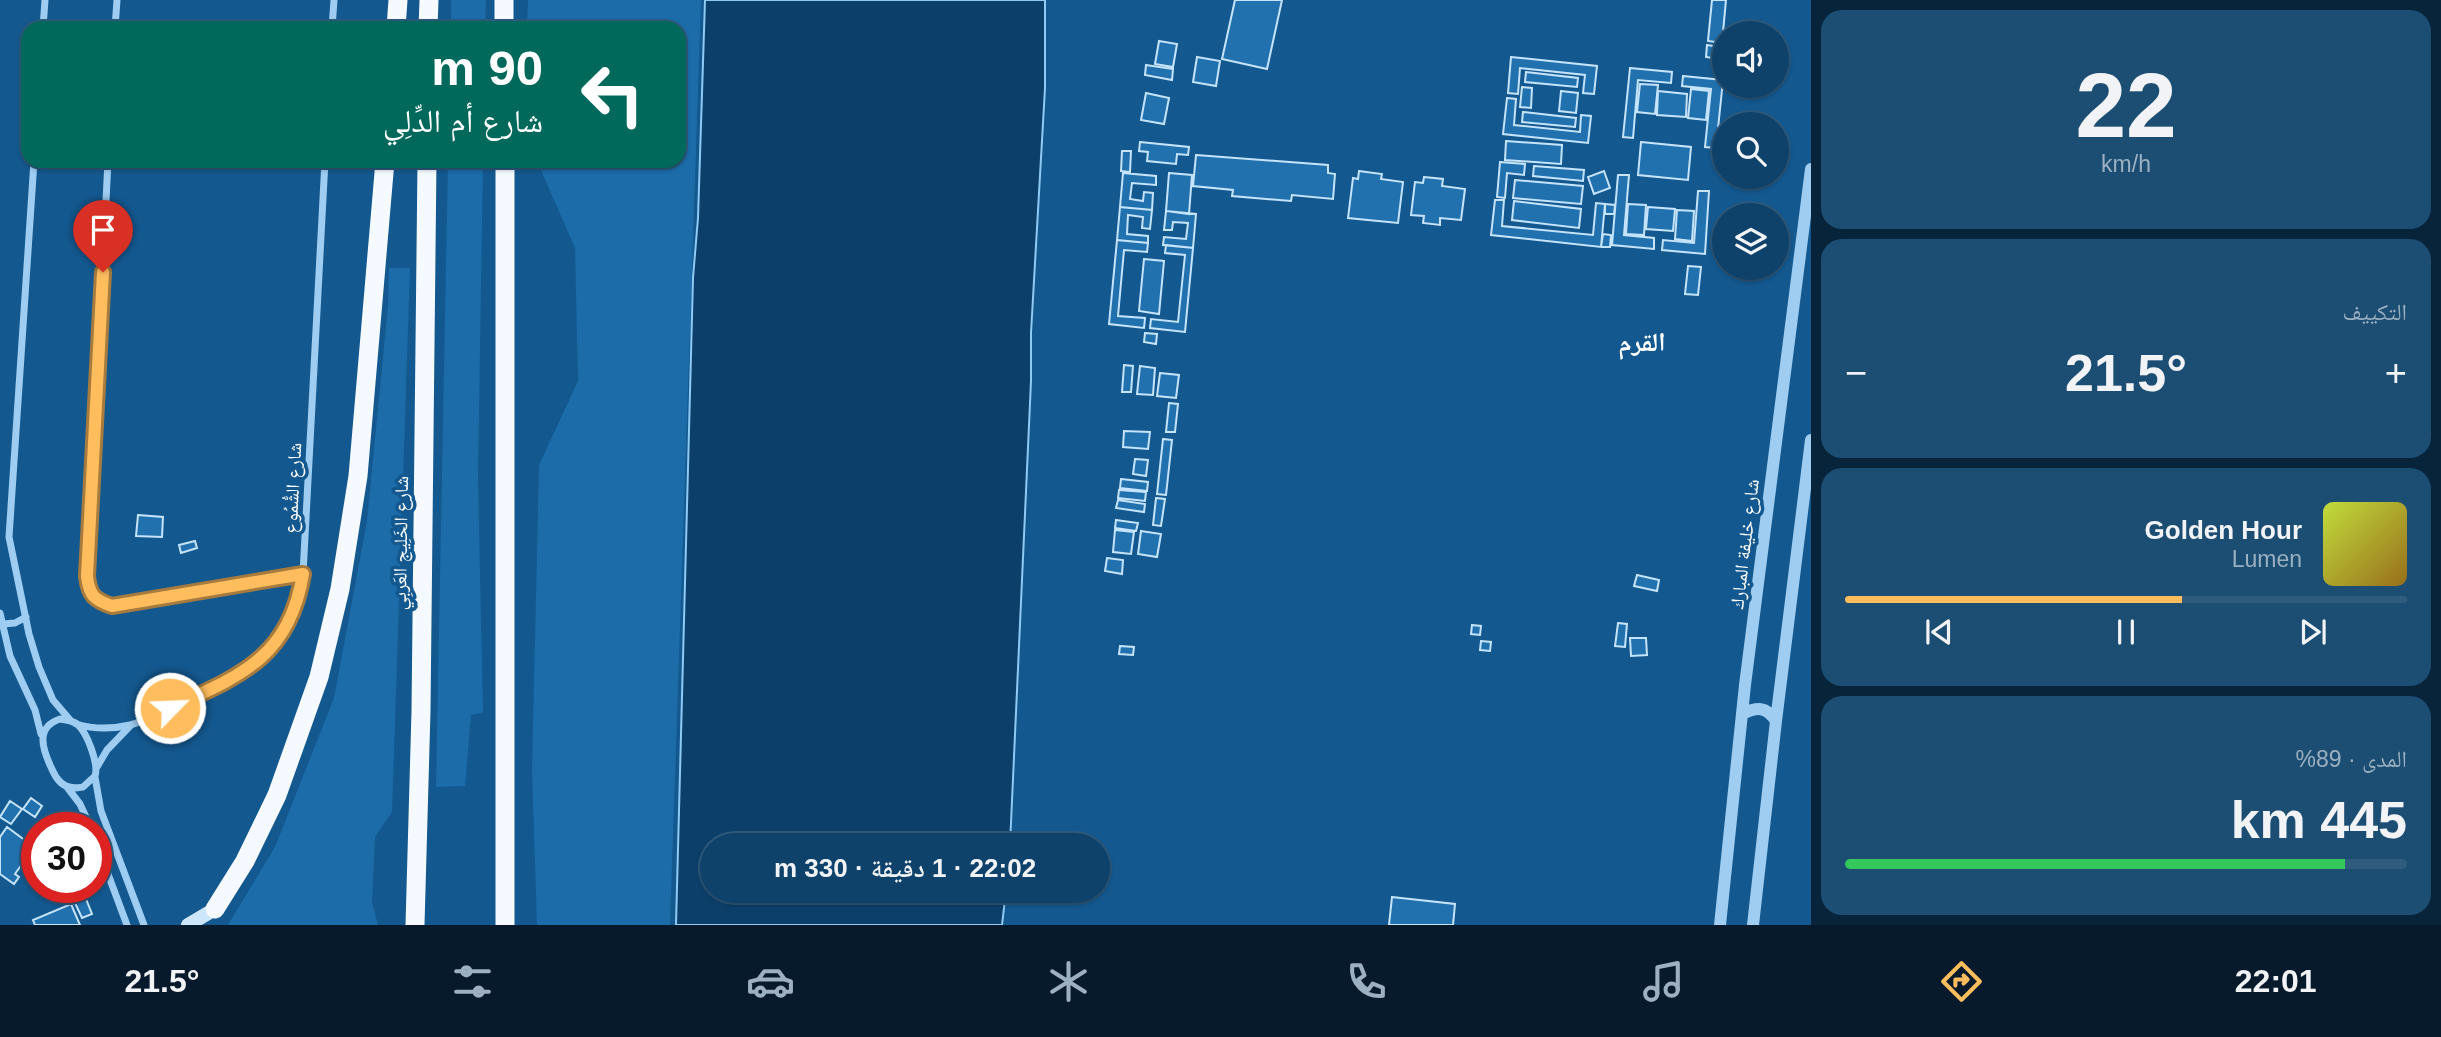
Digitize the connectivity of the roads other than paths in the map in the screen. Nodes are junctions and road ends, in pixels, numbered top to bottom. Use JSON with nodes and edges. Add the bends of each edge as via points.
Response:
{"nodes":[{"id":1,"x":45,"y":0,"type":"edge"},
{"id":2,"x":117,"y":0,"type":"edge"},
{"id":3,"x":334,"y":0,"type":"edge"},
{"id":4,"x":398,"y":0,"type":"edge"},
{"id":5,"x":429,"y":0,"type":"edge"},
{"id":6,"x":504,"y":0,"type":"edge"},
{"id":7,"x":44,"y":21,"type":"edge"},
{"id":8,"x":116,"y":21,"type":"edge"},
{"id":9,"x":332,"y":21,"type":"edge"},
{"id":10,"x":396,"y":21,"type":"edge"},
{"id":11,"x":428,"y":21,"type":"edge"},
{"id":12,"x":504,"y":21,"type":"edge"},
{"id":13,"x":34,"y":168,"type":"edge"},
{"id":14,"x":108,"y":168,"type":"edge"},
{"id":15,"x":324,"y":168,"type":"edge"},
{"id":16,"x":384,"y":168,"type":"edge"},
{"id":17,"x":427,"y":168,"type":"edge"},
{"id":18,"x":505,"y":168,"type":"edge"},
{"id":19,"x":1811,"y":169,"type":"edge"},
{"id":20,"x":1811,"y":440,"type":"edge"},
{"id":21,"x":0,"y":536,"type":"edge"},
{"id":22,"x":9,"y":537,"type":"junction"},
{"id":23,"x":303,"y":574,"type":"junction"},
{"id":24,"x":0,"y":613,"type":"edge"},
{"id":25,"x":26,"y":617,"type":"junction"},
{"id":26,"x":3,"y":624,"type":"junction"},
{"id":27,"x":1742,"y":714,"type":"junction"},
{"id":28,"x":1776,"y":721,"type":"junction"},
{"id":29,"x":74,"y":722,"type":"junction"},
{"id":30,"x":131,"y":725,"type":"junction"},
{"id":31,"x":42,"y":738,"type":"junction"},
{"id":32,"x":97,"y":767,"type":"junction"},
{"id":33,"x":94,"y":776,"type":"junction"},
{"id":34,"x":67,"y":787,"type":"junction"},
{"id":35,"x":84,"y":812,"type":"edge"},
{"id":36,"x":112,"y":885,"type":"edge"},
{"id":37,"x":211,"y":917,"type":"edge"},
{"id":38,"x":505,"y":923,"type":"edge"},
{"id":39,"x":127,"y":925,"type":"edge"},
{"id":40,"x":144,"y":925,"type":"edge"},
{"id":41,"x":188,"y":925,"type":"edge"},
{"id":42,"x":415,"y":925,"type":"edge"},
{"id":43,"x":1720,"y":925,"type":"edge"},
{"id":44,"x":1753,"y":925,"type":"edge"}],
"edges":[{"from":1,"to":7,"type":"street"},
{"from":2,"to":8,"type":"street"},
{"from":3,"to":9,"type":"street"},
{"from":4,"to":10,"type":"highway"},
{"from":5,"to":11,"type":"highway"},
{"from":6,"to":12,"type":"highway"},
{"from":13,"to":22,"type":"street"},
{"from":14,"to":23,"type":"street","via":[[89,591],[96,601],[112,606]]},
{"from":15,"to":23,"type":"street","name":"شارع الشُّمُوع"},
{"from":16,"to":37,"type":"highway","via":[[358,475],[340,589],[319,677],[278,795]]},
{"from":17,"to":42,"type":"highway","name":"شارع الخَلِيج العَربِي"},
{"from":18,"to":38,"type":"highway"},
{"from":19,"to":27,"type":"street","name":"شارع خليفة المبارك"},
{"from":20,"to":28,"type":"street"},
{"from":21,"to":22,"type":"street"},
{"from":22,"to":25,"type":"street"},
{"from":23,"to":30,"type":"street","name":"شارع الشُّمُوع","via":[[289,620],[258,661],[227,682]]},
{"from":24,"to":26,"type":"street"},
{"from":25,"to":26,"type":"street"},
{"from":25,"to":29,"type":"street","via":[[44,681],[53,700]]},
{"from":26,"to":31,"type":"street","via":[[9,656],[35,710]]},
{"from":27,"to":28,"type":"street","via":[[1765,709]]},
{"from":27,"to":43,"type":"street","name":"شارع خليفة المبارك"},
{"from":28,"to":44,"type":"street"},
{"from":29,"to":30,"type":"street","name":"شارع الشُّمُوع","via":[[102,728]]},
{"from":29,"to":31,"type":"street","via":[[55,721]]},
{"from":29,"to":32,"type":"street"},
{"from":30,"to":32,"type":"street","name":"شارع الشُّمُوع"},
{"from":31,"to":34,"type":"street","via":[[55,776]]},
{"from":32,"to":33,"type":"street"},
{"from":33,"to":34,"type":"street","via":[[83,787]]},
{"from":33,"to":40,"type":"street","via":[[101,811]]},
{"from":34,"to":35,"type":"street"},
{"from":36,"to":39,"type":"street"},
{"from":37,"to":41,"type":"main road"}]}
